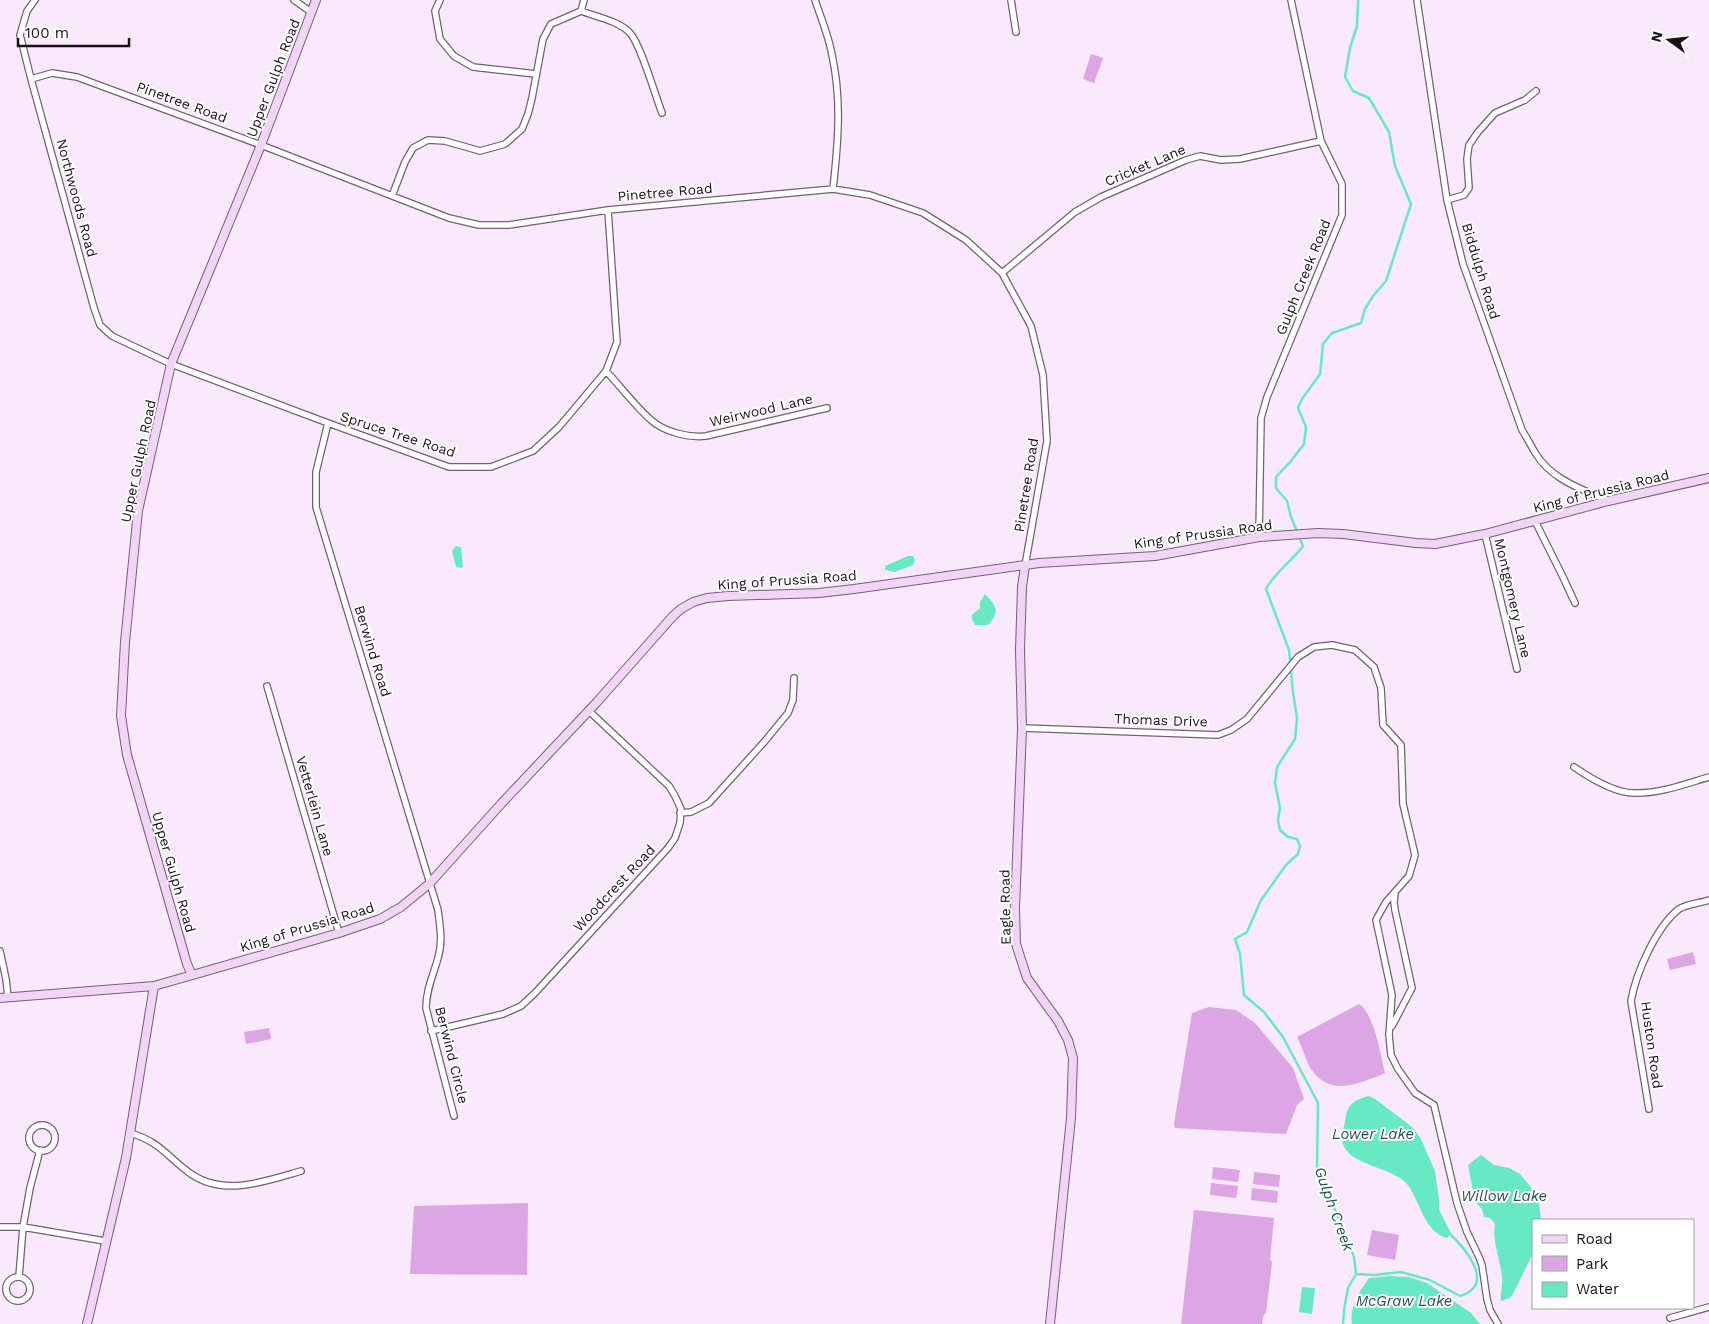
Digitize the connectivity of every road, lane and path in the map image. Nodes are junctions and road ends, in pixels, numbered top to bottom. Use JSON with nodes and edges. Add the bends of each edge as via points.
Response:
{"nodes":[{"id":1,"x":35,"y":0,"type":"edge"},
{"id":2,"x":294,"y":0,"type":"edge"},
{"id":3,"x":316,"y":0,"type":"edge"},
{"id":4,"x":440,"y":0,"type":"edge"},
{"id":5,"x":584,"y":0,"type":"edge"},
{"id":6,"x":816,"y":0,"type":"edge"},
{"id":7,"x":1011,"y":0,"type":"edge"},
{"id":8,"x":1291,"y":0,"type":"edge"},
{"id":9,"x":1417,"y":0,"type":"edge"},
{"id":10,"x":581,"y":11,"type":"junction"},
{"id":11,"x":311,"y":12,"type":"junction"},
{"id":12,"x":1016,"y":32,"type":"dead end"},
{"id":13,"x":536,"y":74,"type":"junction"},
{"id":14,"x":31,"y":79,"type":"junction"},
{"id":15,"x":1536,"y":91,"type":"dead end"},
{"id":16,"x":662,"y":112,"type":"dead end"},
{"id":17,"x":1321,"y":141,"type":"junction"},
{"id":18,"x":262,"y":145,"type":"junction"},
{"id":19,"x":833,"y":189,"type":"junction"},
{"id":20,"x":392,"y":196,"type":"junction"},
{"id":21,"x":1447,"y":200,"type":"junction"},
{"id":22,"x":608,"y":210,"type":"junction"},
{"id":23,"x":1002,"y":273,"type":"junction"},
{"id":24,"x":171,"y":364,"type":"junction"},
{"id":25,"x":606,"y":371,"type":"junction"},
{"id":26,"x":827,"y":408,"type":"dead end"},
{"id":27,"x":328,"y":423,"type":"junction"},
{"id":28,"x":1709,"y":478,"type":"edge"},
{"id":29,"x":1608,"y":501,"type":"junction"},
{"id":30,"x":1535,"y":521,"type":"junction"},
{"id":31,"x":1485,"y":534,"type":"junction"},
{"id":32,"x":1260,"y":537,"type":"junction"},
{"id":33,"x":1025,"y":566,"type":"junction"},
{"id":34,"x":1575,"y":603,"type":"dead end"},
{"id":35,"x":1517,"y":669,"type":"dead end"},
{"id":36,"x":794,"y":678,"type":"dead end"},
{"id":37,"x":267,"y":686,"type":"dead end"},
{"id":38,"x":589,"y":711,"type":"junction"},
{"id":39,"x":1022,"y":728,"type":"junction"},
{"id":40,"x":1574,"y":767,"type":"dead end"},
{"id":41,"x":1709,"y":777,"type":"edge"},
{"id":42,"x":680,"y":813,"type":"junction"},
{"id":43,"x":429,"y":884,"type":"junction"},
{"id":44,"x":1395,"y":893,"type":"junction"},
{"id":45,"x":1709,"y":900,"type":"edge"},
{"id":46,"x":339,"y":932,"type":"junction"},
{"id":47,"x":0,"y":951,"type":"edge"},
{"id":48,"x":192,"y":975,"type":"junction"},
{"id":49,"x":154,"y":986,"type":"junction"},
{"id":50,"x":4,"y":998,"type":"edge"},
{"id":51,"x":1390,"y":1028,"type":"junction"},
{"id":52,"x":431,"y":1031,"type":"junction"},
{"id":53,"x":1649,"y":1109,"type":"dead end"},
{"id":54,"x":454,"y":1116,"type":"dead end"},
{"id":55,"x":130,"y":1133,"type":"junction"},
{"id":56,"x":40,"y":1150,"type":"junction"},
{"id":57,"x":301,"y":1171,"type":"dead end"},
{"id":58,"x":0,"y":1227,"type":"edge"},
{"id":59,"x":23,"y":1227,"type":"junction"},
{"id":60,"x":105,"y":1242,"type":"junction"},
{"id":61,"x":19,"y":1276,"type":"junction"},
{"id":62,"x":1709,"y":1307,"type":"edge"},
{"id":63,"x":1670,"y":1318,"type":"dead end"},
{"id":64,"x":87,"y":1324,"type":"edge"},
{"id":65,"x":1050,"y":1324,"type":"edge"},
{"id":66,"x":1498,"y":1324,"type":"edge"}],
"edges":[{"from":1,"to":14,"type":"street","name":"Northwoods Road","via":[[20,35]]},
{"from":2,"to":11,"type":"street"},
{"from":3,"to":11,"type":"street","name":"Upper Gulph Road"},
{"from":4,"to":13,"type":"street","via":[[435,11],[440,39],[454,56],[473,67]]},
{"from":5,"to":10,"type":"street"},
{"from":6,"to":19,"type":"street","via":[[832,54],[838,89],[839,139]]},
{"from":7,"to":12,"type":"street"},
{"from":8,"to":17,"type":"street","name":"Gulph Creek Road"},
{"from":9,"to":21,"type":"street","name":"Biddulph Road"},
{"from":10,"to":13,"type":"street","via":[[551,24],[543,39]]},
{"from":10,"to":16,"type":"street","via":[[617,24],[631,34]]},
{"from":11,"to":18,"type":"street","name":"Upper Gulph Road"},
{"from":13,"to":20,"type":"street","via":[[526,120],[522,129],[505,144],[480,151],[446,141],[428,140],[413,148]]},
{"from":14,"to":18,"type":"street","name":"Pinetree Road","via":[[52,73],[77,77]]},
{"from":14,"to":24,"type":"street","name":"Northwoods Road","via":[[100,325],[112,336]]},
{"from":15,"to":21,"type":"street","via":[[1525,100],[1495,113],[1478,132],[1469,145],[1469,188],[1464,195]]},
{"from":17,"to":23,"type":"street","name":"Cricket Lane","via":[[1240,159],[1200,156],[1186,160],[1101,196],[1075,212]]},
{"from":17,"to":32,"type":"street","name":"Gulph Creek Road","via":[[1342,184],[1342,215],[1261,418]]},
{"from":18,"to":20,"type":"street","name":"Pinetree Road"},
{"from":18,"to":24,"type":"street","name":"Upper Gulph Road"},
{"from":19,"to":22,"type":"street","name":"Pinetree Road"},
{"from":19,"to":23,"type":"street","name":"Pinetree Road","via":[[870,195],[923,213],[966,240]]},
{"from":20,"to":22,"type":"street","name":"Pinetree Road","via":[[449,218],[479,225],[509,225]]},
{"from":21,"to":29,"type":"street","name":"Biddulph Road","via":[[1463,264],[1522,430],[1536,455],[1550,471],[1568,484]]},
{"from":22,"to":25,"type":"street","name":"Spruce Tree Road","via":[[617,342]]},
{"from":23,"to":33,"type":"street","name":"Pinetree Road","via":[[1031,326],[1043,375],[1047,441]]},
{"from":24,"to":27,"type":"street","name":"Spruce Tree Road"},
{"from":24,"to":48,"type":"street","name":"Upper Gulph Road","via":[[138,512],[121,716],[127,755]]},
{"from":25,"to":26,"type":"street","name":"Weirwood Lane","via":[[652,422],[678,434],[706,436]]},
{"from":25,"to":27,"type":"street","name":"Spruce Tree Road","via":[[559,427],[533,451],[491,467],[449,467]]},
{"from":27,"to":43,"type":"street","name":"Berwind Road","via":[[316,472],[316,507]]},
{"from":28,"to":29,"type":"street","name":"King of Prussia Road"},
{"from":29,"to":30,"type":"street","name":"King of Prussia Road"},
{"from":30,"to":31,"type":"street","name":"King of Prussia Road"},
{"from":30,"to":34,"type":"street"},
{"from":31,"to":32,"type":"street","name":"King of Prussia Road","via":[[1435,544],[1343,534]]},
{"from":31,"to":35,"type":"street","name":"Montgomery Lane"},
{"from":32,"to":33,"type":"street","name":"King of Prussia Road","via":[[1155,556]]},
{"from":33,"to":38,"type":"street","name":"King of Prussia Road","via":[[854,590],[728,596],[693,602],[673,616]]},
{"from":33,"to":39,"type":"street","name":"Eagle Road","via":[[1020,650]]},
{"from":36,"to":42,"type":"street","via":[[793,700],[788,713],[765,742],[708,803],[691,812]]},
{"from":37,"to":46,"type":"street","name":"Vetterlein Lane"},
{"from":38,"to":42,"type":"street","via":[[669,786],[676,796]]},
{"from":38,"to":43,"type":"street","name":"King of Prussia Road"},
{"from":39,"to":44,"type":"street","name":"Thomas Drive","via":[[1218,735],[1247,718],[1298,658],[1314,647],[1332,645],[1355,650],[1374,666],[1381,688],[1383,726],[1401,745],[1403,804],[1415,855],[1409,876]]},
{"from":39,"to":65,"type":"street","name":"Eagle Road","via":[[1016,944],[1027,978],[1058,1021],[1073,1058],[1071,1118]]},
{"from":40,"to":41,"type":"street","via":[[1606,786],[1632,793],[1658,791]]},
{"from":42,"to":52,"type":"street","name":"Woodcrest Road","via":[[675,838],[668,848],[521,1006],[504,1014]]},
{"from":43,"to":46,"type":"street","name":"King of Prussia Road","via":[[380,919]]},
{"from":43,"to":52,"type":"street","name":"Berwind Circle","via":[[438,910],[441,939],[426,995]]},
{"from":44,"to":51,"type":"street","via":[[1395,910],[1412,988]]},
{"from":44,"to":51,"type":"street","name":"Thomas Drive","via":[[1376,920],[1392,996]]},
{"from":45,"to":53,"type":"street","name":"Huston Road","via":[[1681,908],[1664,923],[1640,968],[1634,987],[1631,1001]]},
{"from":46,"to":48,"type":"street","name":"King of Prussia Road"},
{"from":47,"to":50,"type":"street","via":[[6,979]]},
{"from":48,"to":49,"type":"street","name":"King of Prussia Road"},
{"from":49,"to":50,"type":"street","name":"King of Prussia Road"},
{"from":49,"to":55,"type":"street"},
{"from":51,"to":66,"type":"street","name":"Thomas Drive","via":[[1391,1055],[1398,1069],[1416,1093],[1434,1105],[1457,1203],[1482,1265],[1487,1299]]},
{"from":52,"to":54,"type":"street","name":"Berwind Circle"},
{"from":55,"to":57,"type":"street","via":[[152,1141],[187,1171],[213,1184],[228,1186],[261,1182]]},
{"from":55,"to":60,"type":"street"},
{"from":56,"to":56,"type":"street","via":[[50,1148],[55,1140],[52,1129],[43,1124],[33,1129],[29,1138]]},
{"from":56,"to":59,"type":"street"},
{"from":58,"to":59,"type":"street"},
{"from":59,"to":60,"type":"street"},
{"from":59,"to":61,"type":"street"},
{"from":60,"to":64,"type":"street"},
{"from":61,"to":61,"type":"street","via":[[10,1280],[6,1287],[11,1298],[19,1301],[27,1297],[31,1288],[28,1280]]},
{"from":62,"to":63,"type":"street"}]}
